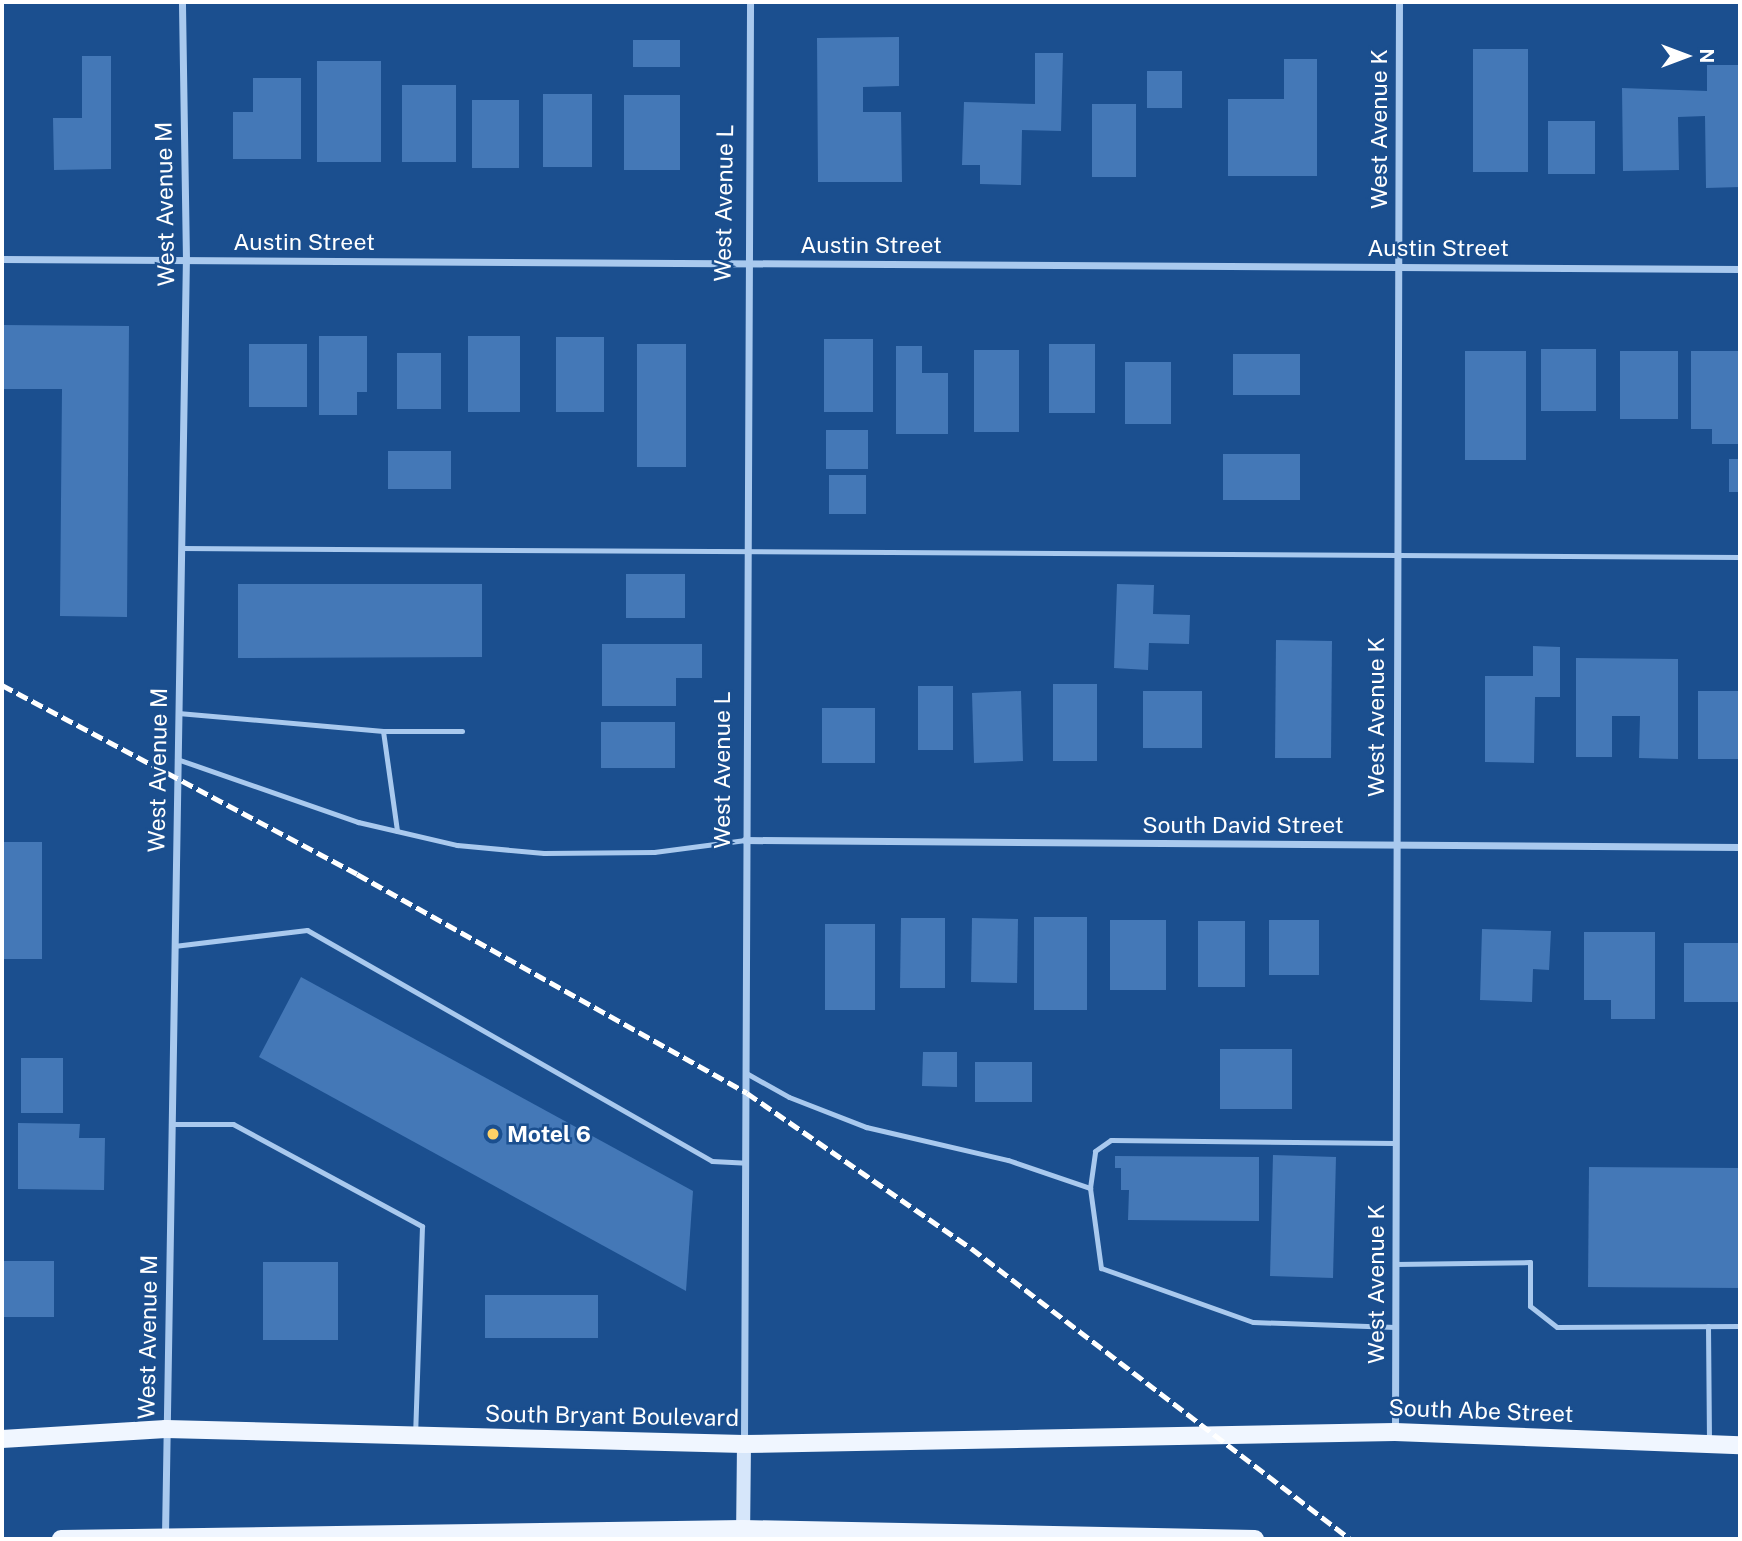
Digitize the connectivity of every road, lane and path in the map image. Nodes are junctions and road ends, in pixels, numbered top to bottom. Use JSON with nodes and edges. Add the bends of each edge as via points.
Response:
{"nodes":[{"id":1,"x":182,"y":2,"type":"edge"},
{"id":2,"x":750,"y":2,"type":"edge"},
{"id":3,"x":1399,"y":2,"type":"edge"},
{"id":4,"x":2,"y":259,"type":"edge"},
{"id":5,"x":186,"y":260,"type":"junction"},
{"id":6,"x":746,"y":264,"type":"junction"},
{"id":7,"x":1397,"y":267,"type":"junction"},
{"id":8,"x":1740,"y":269,"type":"edge"},
{"id":9,"x":181,"y":548,"type":"junction"},
{"id":10,"x":746,"y":551,"type":"junction"},
{"id":11,"x":1396,"y":555,"type":"junction"},
{"id":12,"x":1740,"y":557,"type":"edge"},
{"id":13,"x":178,"y":713,"type":"junction"},
{"id":14,"x":383,"y":731,"type":"junction"},
{"id":15,"x":462,"y":731,"type":"dead end"},
{"id":16,"x":177,"y":759,"type":"junction"},
{"id":17,"x":397,"y":831,"type":"junction"},
{"id":18,"x":745,"y":840,"type":"junction"},
{"id":19,"x":1395,"y":845,"type":"junction"},
{"id":20,"x":1740,"y":847,"type":"edge"},
{"id":21,"x":174,"y":946,"type":"junction"},
{"id":22,"x":746,"y":1073,"type":"junction"},
{"id":23,"x":171,"y":1124,"type":"junction"},
{"id":24,"x":1395,"y":1143,"type":"junction"},
{"id":25,"x":746,"y":1163,"type":"junction"},
{"id":26,"x":1090,"y":1188,"type":"junction"},
{"id":27,"x":1395,"y":1264,"type":"junction"},
{"id":28,"x":1395,"y":1326,"type":"junction"},
{"id":29,"x":1708,"y":1326,"type":"junction"},
{"id":30,"x":1740,"y":1326,"type":"edge"},
{"id":31,"x":166,"y":1429,"type":"junction"},
{"id":32,"x":1395,"y":1432,"type":"junction"},
{"id":33,"x":415,"y":1435,"type":"junction"},
{"id":34,"x":1221,"y":1437,"type":"joint"},
{"id":35,"x":2,"y":1439,"type":"edge"},
{"id":36,"x":744,"y":1444,"type":"junction"},
{"id":37,"x":1709,"y":1444,"type":"junction"},
{"id":38,"x":1740,"y":1445,"type":"edge"},
{"id":39,"x":743,"y":1534,"type":"edge"},
{"id":40,"x":885,"y":1535,"type":"edge"},
{"id":41,"x":446,"y":1536,"type":"edge"},
{"id":42,"x":1009,"y":1536,"type":"edge"},
{"id":43,"x":165,"y":1537,"type":"edge"},
{"id":44,"x":61,"y":1539,"type":"edge"},
{"id":45,"x":1255,"y":1539,"type":"edge"}],
"edges":[{"from":1,"to":5,"type":"street","name":"West Avenue M"},
{"from":2,"to":6,"type":"street","name":"West Avenue L"},
{"from":3,"to":7,"type":"street","name":"West Avenue K"},
{"from":4,"to":5,"type":"street","name":"Austin Street"},
{"from":5,"to":6,"type":"street","name":"Austin Street"},
{"from":5,"to":9,"type":"street","name":"West Avenue M"},
{"from":6,"to":7,"type":"street","name":"Austin Street"},
{"from":6,"to":10,"type":"street","name":"West Avenue L"},
{"from":7,"to":8,"type":"street","name":"Austin Street"},
{"from":7,"to":11,"type":"street","name":"West Avenue K"},
{"from":9,"to":10,"type":"lane"},
{"from":9,"to":13,"type":"street","name":"West Avenue M"},
{"from":10,"to":11,"type":"lane"},
{"from":10,"to":18,"type":"street","name":"West Avenue L"},
{"from":11,"to":12,"type":"lane"},
{"from":11,"to":19,"type":"street","name":"West Avenue K"},
{"from":13,"to":14,"type":"lane"},
{"from":13,"to":16,"type":"street","name":"West Avenue M"},
{"from":14,"to":15,"type":"lane"},
{"from":14,"to":17,"type":"lane"},
{"from":16,"to":17,"type":"lane","via":[[358,822]]},
{"from":16,"to":21,"type":"street","name":"West Avenue M"},
{"from":17,"to":18,"type":"lane","via":[[457,845],[544,853],[654,852]]},
{"from":18,"to":19,"type":"street","name":"South David Street"},
{"from":18,"to":22,"type":"street","name":"West Avenue L"},
{"from":19,"to":20,"type":"street","name":"South David Street"},
{"from":19,"to":24,"type":"street","name":"West Avenue K"},
{"from":21,"to":23,"type":"street","name":"West Avenue M"},
{"from":21,"to":25,"type":"lane","via":[[307,930],[712,1161]]},
{"from":22,"to":25,"type":"street","name":"West Avenue L"},
{"from":22,"to":26,"type":"lane","via":[[789,1097],[866,1127],[1008,1160]]},
{"from":23,"to":31,"type":"street","name":"West Avenue M"},
{"from":23,"to":33,"type":"lane","via":[[233,1124],[422,1226]]},
{"from":24,"to":26,"type":"lane","via":[[1111,1140],[1095,1151]]},
{"from":24,"to":27,"type":"street","name":"West Avenue K"},
{"from":25,"to":36,"type":"street","name":"West Avenue L"},
{"from":26,"to":28,"type":"lane","via":[[1101,1268],[1253,1322]]},
{"from":27,"to":28,"type":"street","name":"West Avenue K"},
{"from":27,"to":29,"type":"lane","via":[[1530,1262],[1530,1306],[1557,1326]]},
{"from":28,"to":32,"type":"street","name":"West Avenue K"},
{"from":29,"to":30,"type":"lane"},
{"from":29,"to":37,"type":"lane"},
{"from":31,"to":33,"type":"main road","name":"South Bryant Boulevard"},
{"from":31,"to":35,"type":"main road","name":"South Bryant Boulevard"},
{"from":31,"to":43,"type":"street","name":"West Avenue M"},
{"from":32,"to":34,"type":"main road","name":"South Abe Street"},
{"from":32,"to":37,"type":"main road","name":"South Abe Street"},
{"from":33,"to":36,"type":"main road","name":"South Bryant Boulevard"},
{"from":34,"to":36,"type":"main road","name":"South Bryant Boulevard"},
{"from":36,"to":39,"type":"main road","name":"West Avenue L"},
{"from":37,"to":38,"type":"main road","name":"South Abe Street"},
{"from":39,"to":40,"type":"main road"},
{"from":39,"to":41,"type":"main road"},
{"from":40,"to":42,"type":"main road"},
{"from":41,"to":43,"type":"main road"},
{"from":42,"to":45,"type":"main road"},
{"from":43,"to":44,"type":"main road"}]}
